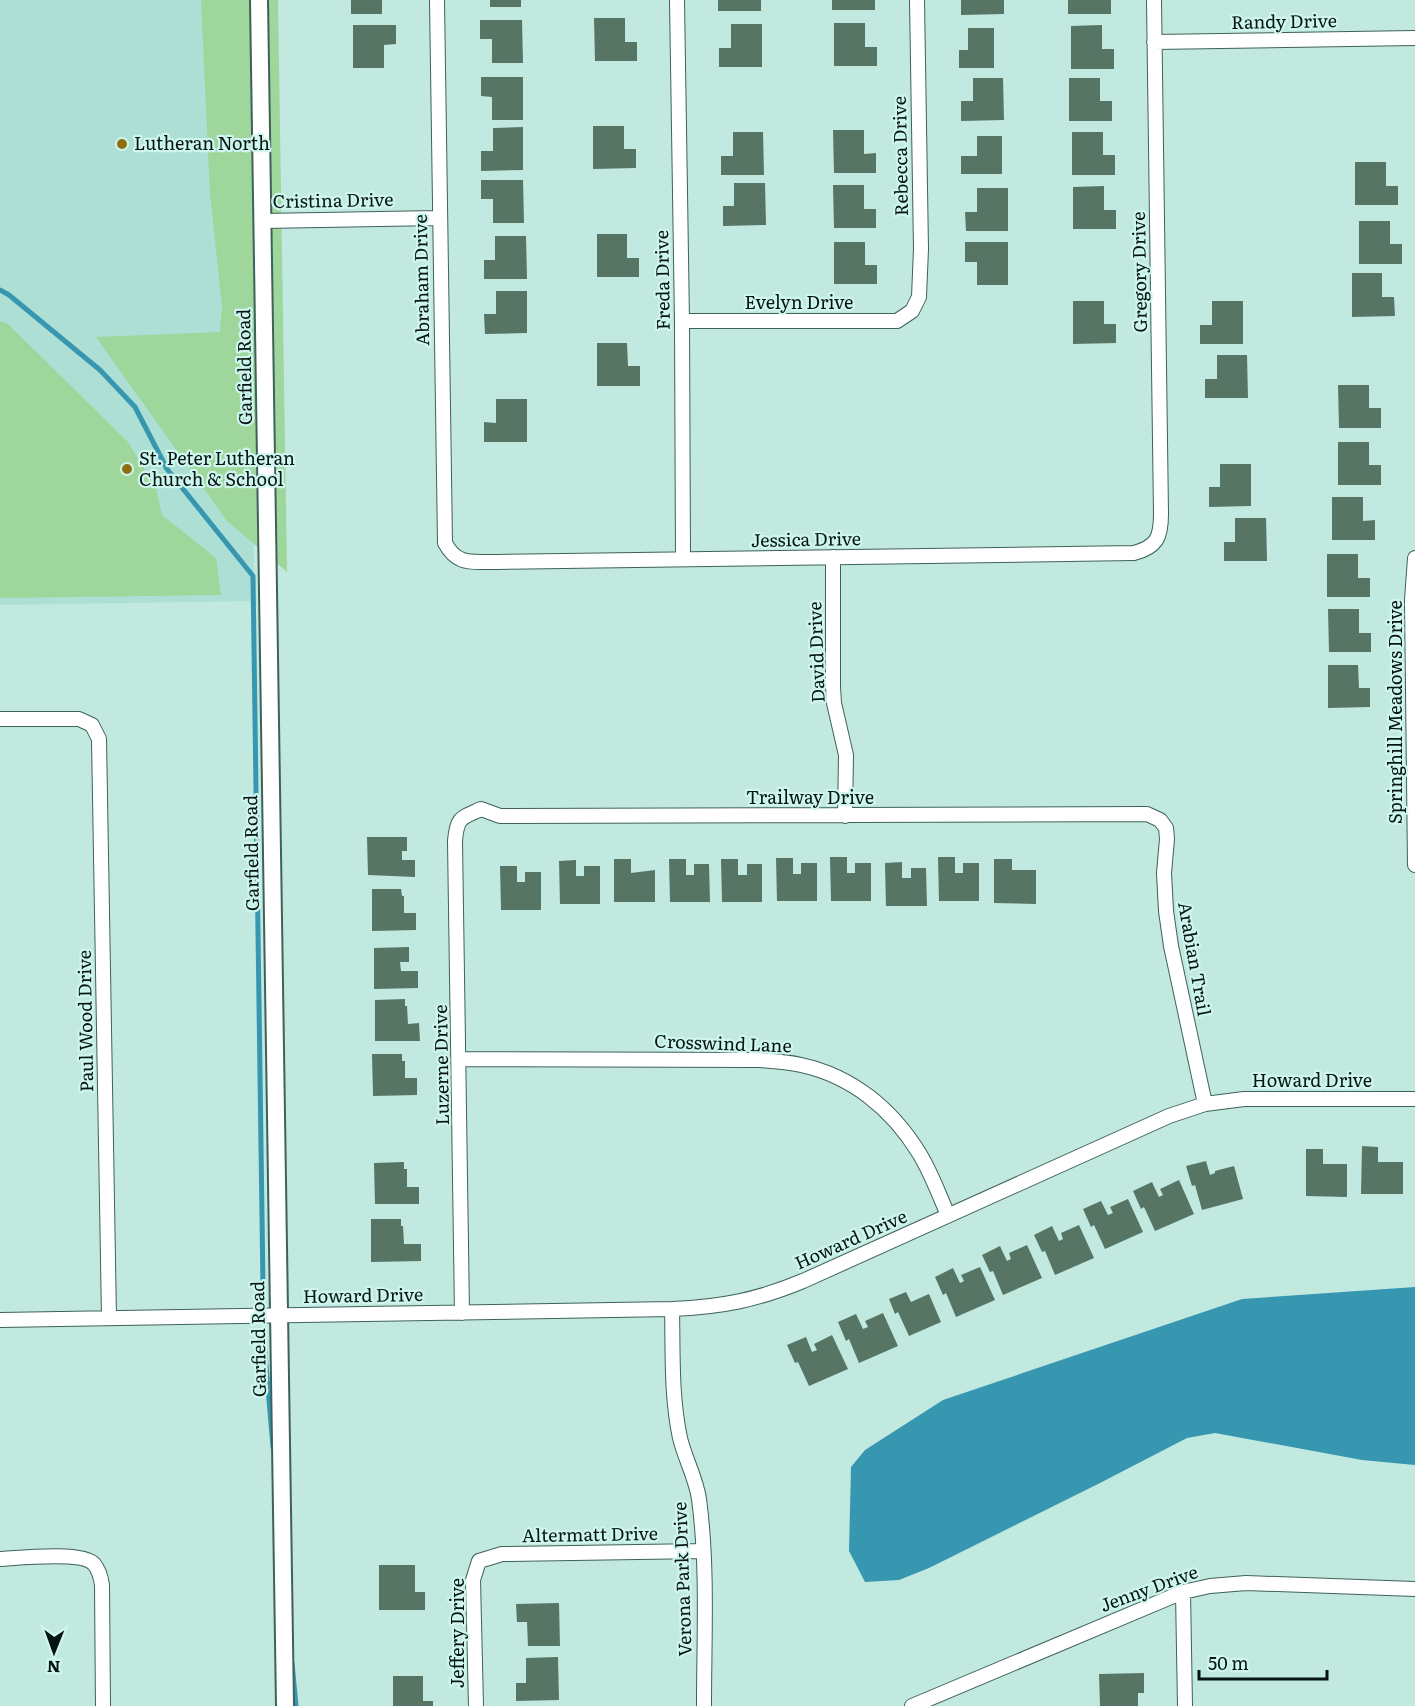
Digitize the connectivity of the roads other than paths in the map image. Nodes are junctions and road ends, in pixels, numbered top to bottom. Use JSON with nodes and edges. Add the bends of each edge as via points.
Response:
{"nodes":[{"id":1,"x":259,"y":0,"type":"edge"},
{"id":2,"x":437,"y":0,"type":"edge"},
{"id":3,"x":677,"y":0,"type":"edge"},
{"id":4,"x":917,"y":0,"type":"edge"},
{"id":5,"x":1154,"y":0,"type":"edge"},
{"id":6,"x":1415,"y":38,"type":"edge"},
{"id":7,"x":1154,"y":42,"type":"junction"},
{"id":8,"x":439,"y":218,"type":"junction"},
{"id":9,"x":262,"y":220,"type":"junction"},
{"id":10,"x":912,"y":310,"type":"joint"},
{"id":11,"x":682,"y":321,"type":"junction"},
{"id":12,"x":1156,"y":542,"type":"joint"},
{"id":13,"x":453,"y":556,"type":"joint"},
{"id":14,"x":832,"y":557,"type":"junction"},
{"id":15,"x":1415,"y":558,"type":"edge"},
{"id":16,"x":683,"y":560,"type":"junction"},
{"id":17,"x":0,"y":719,"type":"edge"},
{"id":18,"x":845,"y":816,"type":"junction"},
{"id":19,"x":461,"y":818,"type":"joint"},
{"id":20,"x":1160,"y":820,"type":"joint"},
{"id":21,"x":1415,"y":865,"type":"edge"},
{"id":22,"x":460,"y":1059,"type":"junction"},
{"id":23,"x":1415,"y":1099,"type":"edge"},
{"id":24,"x":1205,"y":1104,"type":"junction"},
{"id":25,"x":948,"y":1215,"type":"junction"},
{"id":26,"x":672,"y":1310,"type":"junction"},
{"id":27,"x":462,"y":1312,"type":"junction"},
{"id":28,"x":278,"y":1315,"type":"junction"},
{"id":29,"x":109,"y":1318,"type":"junction"},
{"id":30,"x":0,"y":1320,"type":"edge"},
{"id":31,"x":703,"y":1551,"type":"junction"},
{"id":32,"x":0,"y":1559,"type":"edge"},
{"id":33,"x":479,"y":1562,"type":"joint"},
{"id":34,"x":1415,"y":1589,"type":"edge"},
{"id":35,"x":1183,"y":1592,"type":"junction"},
{"id":36,"x":945,"y":1691,"type":"junction"},
{"id":37,"x":103,"y":1706,"type":"edge"},
{"id":38,"x":285,"y":1706,"type":"edge"},
{"id":39,"x":476,"y":1706,"type":"edge"},
{"id":40,"x":704,"y":1706,"type":"edge"},
{"id":41,"x":912,"y":1706,"type":"edge"},
{"id":42,"x":945,"y":1706,"type":"edge"},
{"id":43,"x":1185,"y":1706,"type":"edge"}],
"edges":[{"from":1,"to":9,"type":"street","name":"Garfield Road"},
{"from":2,"to":8,"type":"street","name":"Abraham Drive"},
{"from":3,"to":11,"type":"street","name":"Freda Drive"},
{"from":4,"to":10,"type":"street","name":"Rebecca Drive","via":[[921,249],[919,297]]},
{"from":5,"to":7,"type":"street","name":"Gregory Drive"},
{"from":6,"to":7,"type":"street","name":"Randy Drive"},
{"from":7,"to":12,"type":"street","name":"Gregory Drive","via":[[1161,514]]},
{"from":8,"to":9,"type":"street","name":"Cristina Drive"},
{"from":8,"to":13,"type":"street","name":"Abraham Drive","via":[[443,502],[445,543]]},
{"from":9,"to":28,"type":"street","name":"Garfield Road"},
{"from":10,"to":11,"type":"street","name":"Evelyn Drive","via":[[897,321]]},
{"from":11,"to":16,"type":"street","name":"Freda Drive"},
{"from":12,"to":14,"type":"street","name":"Jessica Drive","via":[[1134,553]]},
{"from":13,"to":16,"type":"street","name":"Jessica Drive","via":[[497,562]]},
{"from":14,"to":16,"type":"street","name":"Jessica Drive"},
{"from":14,"to":18,"type":"street","name":"David Drive","via":[[833,687],[846,754]]},
{"from":15,"to":21,"type":"street","name":"Springhill Meadows Drive"},
{"from":17,"to":29,"type":"street","name":"Paul Wood Drive","via":[[79,719],[92,725],[100,748]]},
{"from":18,"to":19,"type":"street","name":"Trailway Drive","via":[[500,816],[482,809]]},
{"from":18,"to":20,"type":"street","name":"Trailway Drive","via":[[1147,814]]},
{"from":19,"to":22,"type":"street","name":"Luzerne Drive","via":[[456,825],[455,841]]},
{"from":20,"to":24,"type":"street","name":"Arabian Trail","via":[[1167,838],[1164,873],[1171,946]]},
{"from":22,"to":25,"type":"street","name":"Crosswind Lane","via":[[760,1060],[802,1065],[871,1096],[919,1153]]},
{"from":22,"to":27,"type":"street","name":"Luzerne Drive"},
{"from":23,"to":24,"type":"street","name":"Howard Drive","via":[[1266,1098]]},
{"from":24,"to":25,"type":"street","name":"Howard Drive","via":[[1169,1116]]},
{"from":25,"to":26,"type":"street","name":"Howard Drive","via":[[776,1292],[725,1305]]},
{"from":26,"to":27,"type":"street","name":"Howard Drive"},
{"from":26,"to":31,"type":"street","name":"Verona Park Drive","via":[[677,1419],[699,1497]]},
{"from":27,"to":28,"type":"street","name":"Howard Drive"},
{"from":28,"to":29,"type":"street","name":"Howard Drive"},
{"from":28,"to":38,"type":"street","name":"Garfield Road"},
{"from":29,"to":30,"type":"street","name":"Howard Drive"},
{"from":31,"to":33,"type":"street","name":"Altermatt Drive","via":[[502,1554]]},
{"from":31,"to":40,"type":"street","name":"Verona Park Drive"},
{"from":32,"to":37,"type":"street","via":[[74,1557],[93,1563],[102,1585]]},
{"from":33,"to":39,"type":"street","name":"Jeffery Drive","via":[[473,1580]]},
{"from":34,"to":35,"type":"street","name":"Jenny Drive","via":[[1246,1583]]},
{"from":35,"to":36,"type":"street","name":"Jenny Drive"},
{"from":35,"to":43,"type":"street"},
{"from":36,"to":41,"type":"street","name":"Jenny Drive"},
{"from":36,"to":42,"type":"street"}]}
